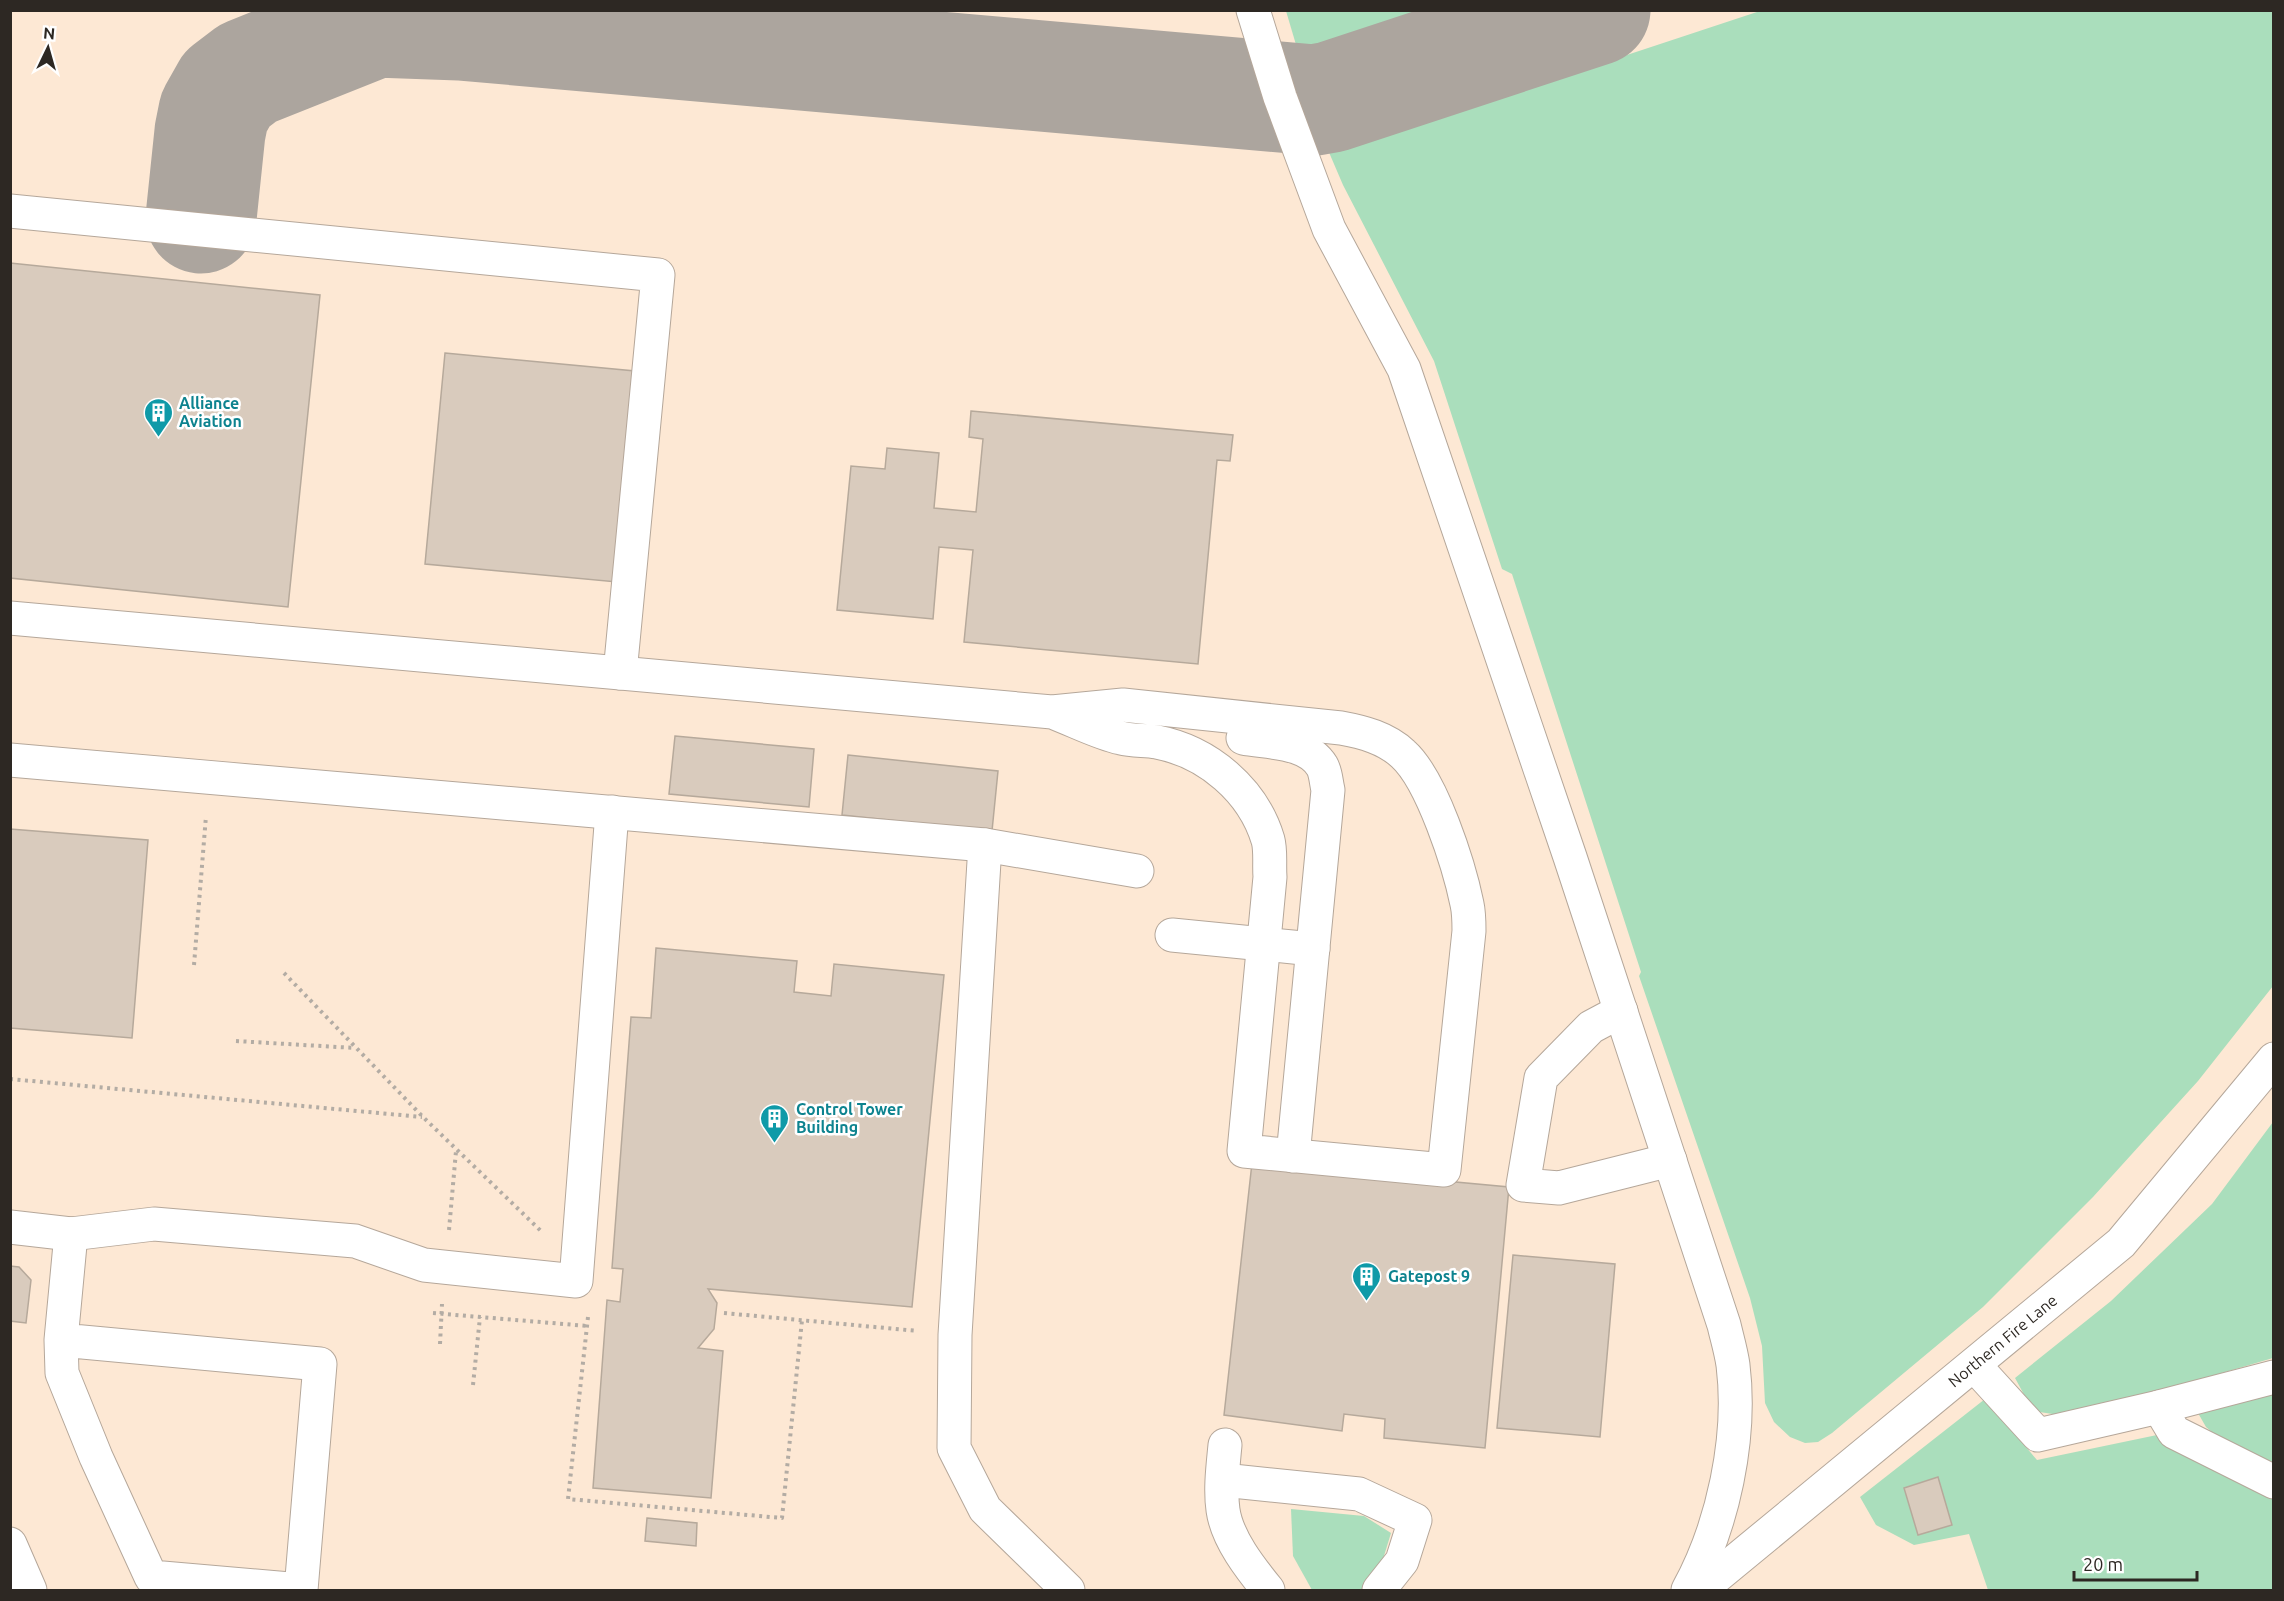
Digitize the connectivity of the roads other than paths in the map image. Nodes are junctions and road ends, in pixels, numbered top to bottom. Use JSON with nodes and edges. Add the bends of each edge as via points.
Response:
{"nodes":[{"id":1,"x":1253,"y":10,"type":"edge"},
{"id":2,"x":10,"y":211,"type":"edge"},
{"id":3,"x":10,"y":618,"type":"edge"},
{"id":4,"x":620,"y":673,"type":"junction"},
{"id":5,"x":1052,"y":712,"type":"junction"},
{"id":6,"x":1200,"y":713,"type":"junction"},
{"id":7,"x":10,"y":760,"type":"edge"},
{"id":8,"x":612,"y":812,"type":"junction"},
{"id":9,"x":985,"y":845,"type":"junction"},
{"id":10,"x":1137,"y":871,"type":"dead end"},
{"id":11,"x":1172,"y":935,"type":"dead end"},
{"id":12,"x":1264,"y":944,"type":"junction"},
{"id":13,"x":1313,"y":949,"type":"junction"},
{"id":14,"x":1621,"y":1011,"type":"junction"},
{"id":15,"x":2274,"y":1059,"type":"edge"},
{"id":16,"x":1293,"y":1156,"type":"junction"},
{"id":17,"x":1670,"y":1160,"type":"junction"},
{"id":18,"x":10,"y":1227,"type":"edge"},
{"id":19,"x":71,"y":1234,"type":"junction"},
{"id":20,"x":61,"y":1340,"type":"junction"},
{"id":21,"x":1974,"y":1365,"type":"junction"},
{"id":22,"x":2274,"y":1377,"type":"edge"},
{"id":23,"x":2159,"y":1407,"type":"junction"},
{"id":24,"x":1225,"y":1445,"type":"dead end"},
{"id":25,"x":1223,"y":1480,"type":"junction"},
{"id":26,"x":2274,"y":1482,"type":"edge"},
{"id":27,"x":10,"y":1544,"type":"edge"},
{"id":28,"x":30,"y":1590,"type":"edge"},
{"id":29,"x":1068,"y":1590,"type":"edge"},
{"id":30,"x":1268,"y":1590,"type":"edge"},
{"id":31,"x":1379,"y":1590,"type":"edge"},
{"id":32,"x":1688,"y":1590,"type":"edge"},
{"id":33,"x":1700,"y":1590,"type":"edge"}],
"edges":[{"from":1,"to":14,"type":"lane","via":[[1280,97],[1329,229],[1404,369]]},
{"from":2,"to":4,"type":"lane","via":[[658,275]]},
{"from":3,"to":4,"type":"lane"},
{"from":4,"to":5,"type":"lane"},
{"from":5,"to":6,"type":"lane","via":[[1123,705]]},
{"from":5,"to":12,"type":"lane","via":[[1119,738],[1158,743],[1194,754],[1223,772],[1244,794],[1268,842],[1270,877]]},
{"from":6,"to":13,"type":"lane","via":[[1243,738],[1300,747],[1324,768],[1328,790]]},
{"from":6,"to":16,"type":"lane","via":[[1341,728],[1372,735],[1403,753],[1422,777],[1468,906],[1469,931],[1444,1170]]},
{"from":7,"to":8,"type":"lane"},
{"from":8,"to":9,"type":"lane"},
{"from":8,"to":19,"type":"lane","via":[[576,1281],[424,1265],[355,1241],[154,1224]]},
{"from":9,"to":10,"type":"lane"},
{"from":9,"to":29,"type":"lane","via":[[955,1335],[954,1448],[985,1509]]},
{"from":11,"to":12,"type":"lane"},
{"from":12,"to":13,"type":"lane"},
{"from":12,"to":16,"type":"lane","via":[[1244,1151]]},
{"from":13,"to":16,"type":"lane"},
{"from":14,"to":17,"type":"lane"},
{"from":14,"to":17,"type":"lane","via":[[1591,1027],[1541,1078],[1523,1185],[1558,1188]]},
{"from":15,"to":21,"type":"lane","name":"Northern Fire Lane","via":[[2121,1242]]},
{"from":17,"to":32,"type":"lane","via":[[1724,1324],[1733,1365],[1733,1441],[1728,1476],[1713,1533]]},
{"from":18,"to":19,"type":"lane"},
{"from":19,"to":20,"type":"lane"},
{"from":20,"to":20,"type":"lane","via":[[320,1364],[301,1590],[151,1577],[62,1373]]},
{"from":21,"to":23,"type":"lane","via":[[2038,1435]]},
{"from":21,"to":33,"type":"lane","name":"Northern Fire Lane"},
{"from":22,"to":23,"type":"lane"},
{"from":23,"to":26,"type":"lane","via":[[2174,1432]]},
{"from":24,"to":25,"type":"lane"},
{"from":25,"to":30,"type":"lane","via":[[1223,1513],[1232,1536]]},
{"from":25,"to":31,"type":"lane","via":[[1359,1494],[1415,1520],[1402,1561]]},
{"from":27,"to":28,"type":"lane"}]}
